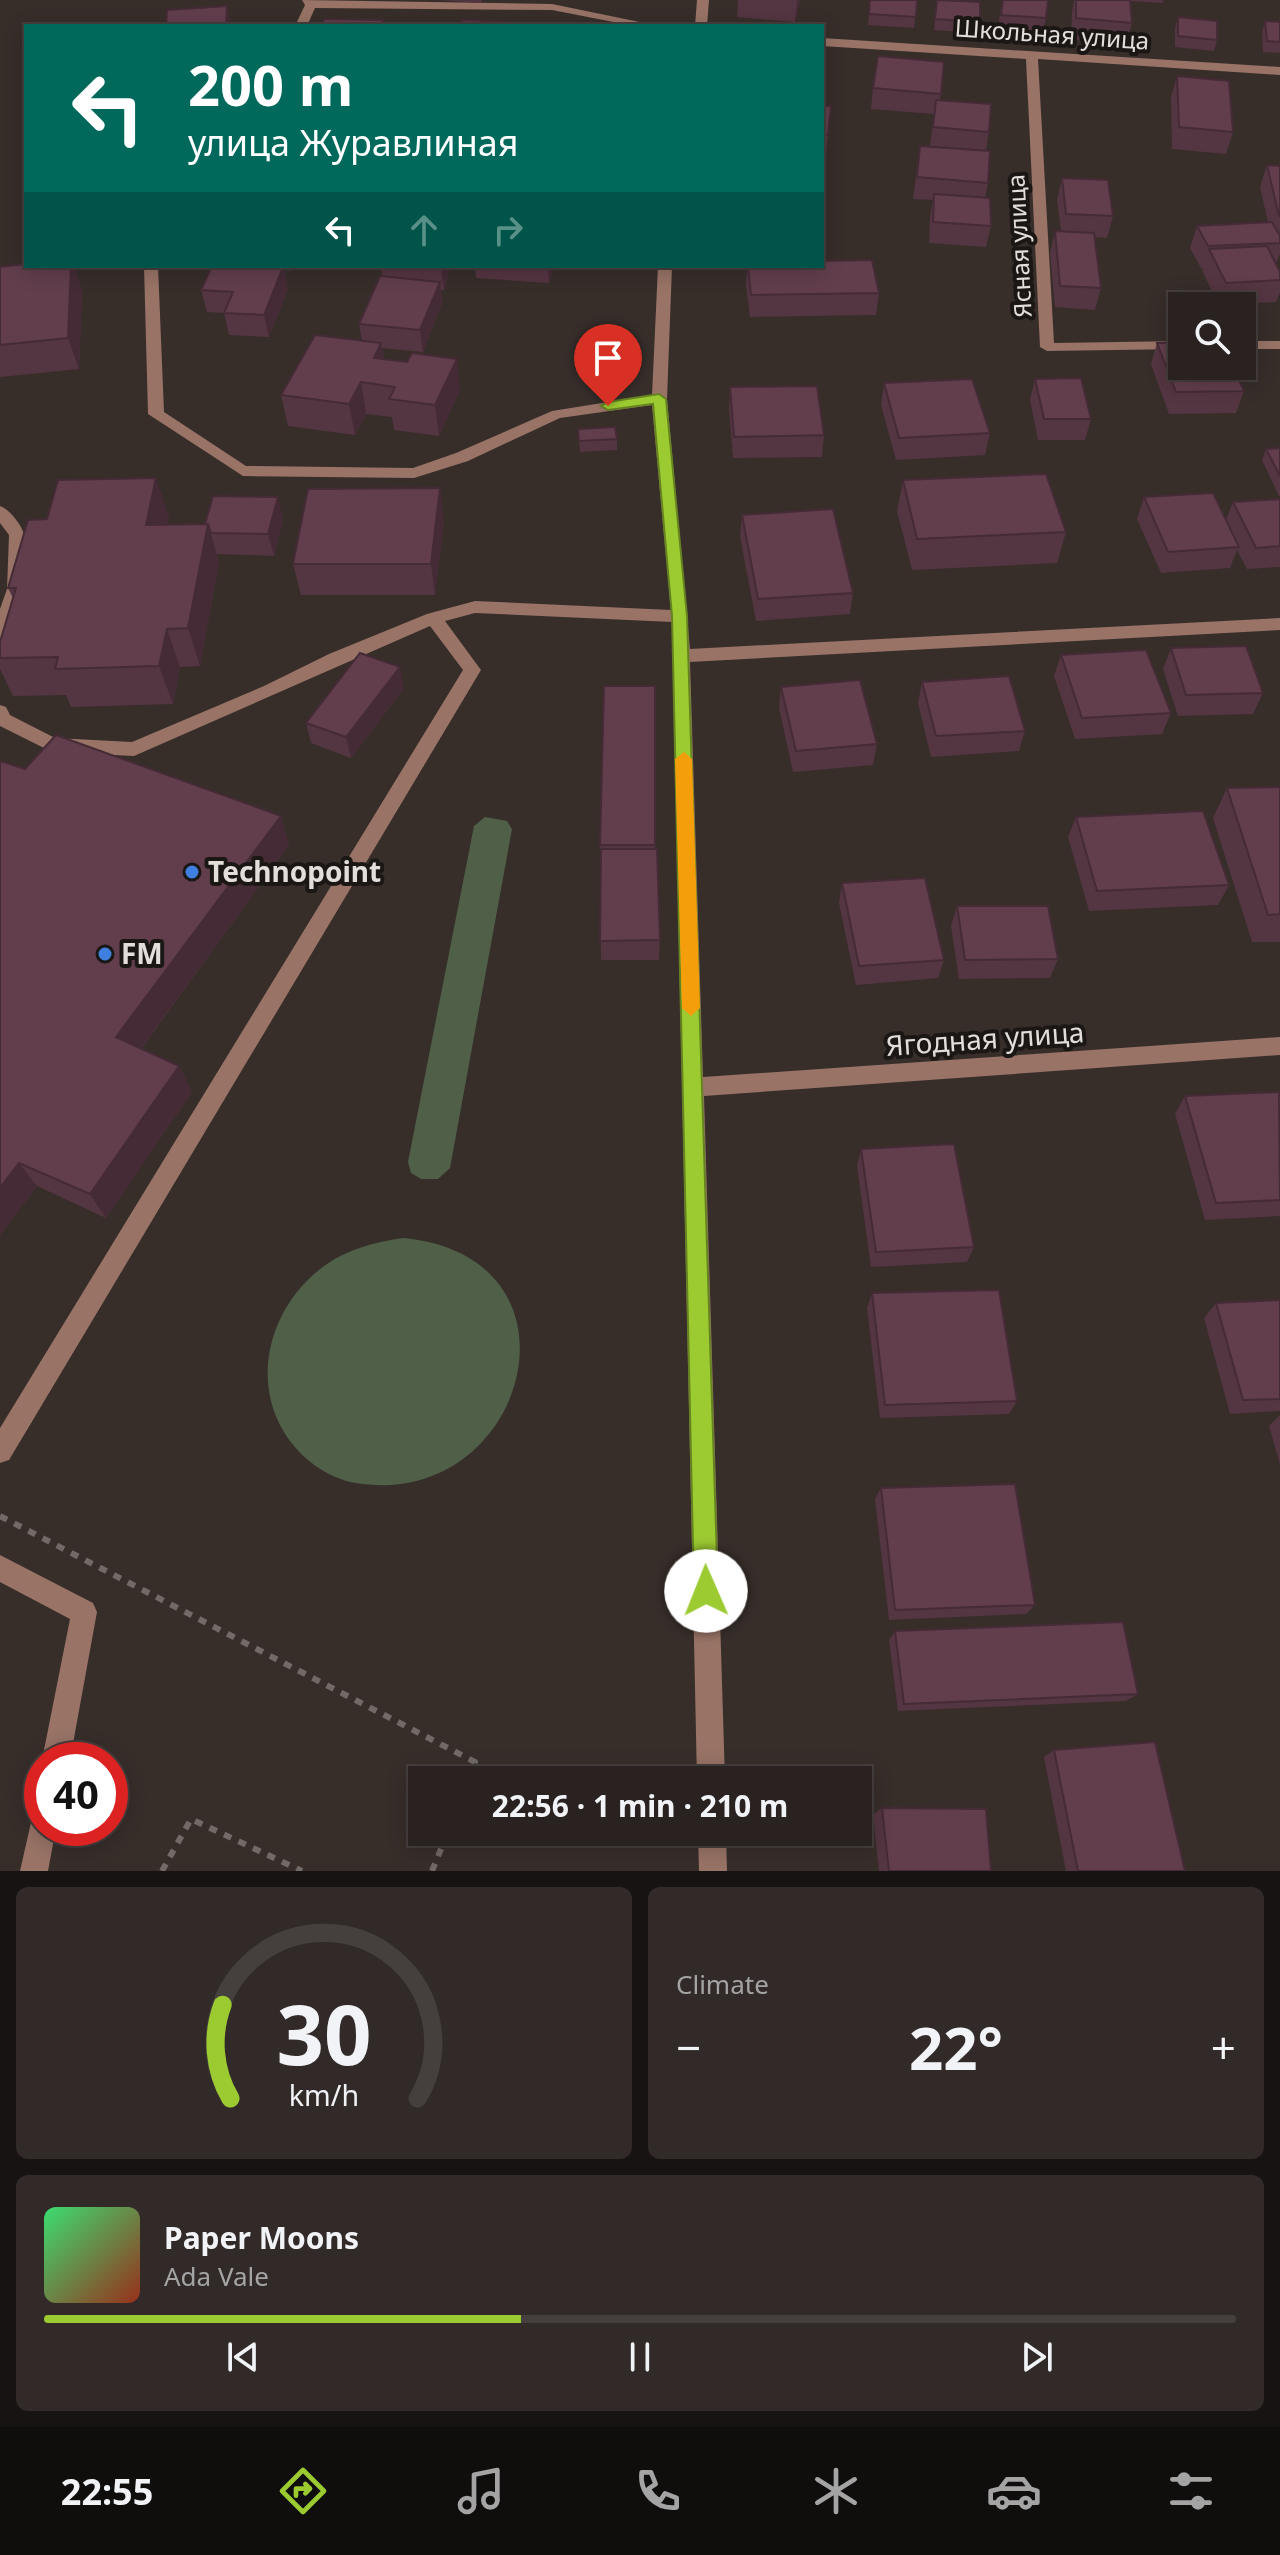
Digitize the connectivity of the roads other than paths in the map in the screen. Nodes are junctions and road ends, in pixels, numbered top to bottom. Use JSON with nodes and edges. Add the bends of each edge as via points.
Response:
{"nodes":[{"id":1,"x":703,"y":0,"type":"edge"},
{"id":2,"x":310,"y":3,"type":"edge"},
{"id":3,"x":302,"y":24,"type":"edge"},
{"id":4,"x":642,"y":24,"type":"edge"},
{"id":5,"x":701,"y":24,"type":"edge"},
{"id":6,"x":824,"y":42,"type":"edge"},
{"id":7,"x":1032,"y":56,"type":"junction"},
{"id":8,"x":1280,"y":71,"type":"edge"},
{"id":9,"x":151,"y":268,"type":"edge"},
{"id":10,"x":665,"y":268,"type":"edge"},
{"id":11,"x":1168,"y":345,"type":"edge"},
{"id":12,"x":1256,"y":345,"type":"edge"},
{"id":13,"x":1280,"y":345,"type":"edge"},
{"id":14,"x":659,"y":399,"type":"junction"},
{"id":15,"x":0,"y":511,"type":"edge"},
{"id":16,"x":680,"y":616,"type":"junction"},
{"id":17,"x":433,"y":618,"type":"junction"},
{"id":18,"x":1280,"y":624,"type":"edge"},
{"id":19,"x":0,"y":635,"type":"edge"},
{"id":20,"x":681,"y":656,"type":"junction"},
{"id":21,"x":0,"y":712,"type":"edge"},
{"id":22,"x":1280,"y":1046,"type":"edge"},
{"id":23,"x":693,"y":1087,"type":"junction"},
{"id":24,"x":0,"y":1451,"type":"edge"},
{"id":25,"x":0,"y":1568,"type":"edge"},
{"id":26,"x":59,"y":1742,"type":"edge"},
{"id":27,"x":711,"y":1766,"type":"edge"},
{"id":28,"x":39,"y":1846,"type":"edge"},
{"id":29,"x":712,"y":1846,"type":"edge"},
{"id":30,"x":34,"y":1871,"type":"edge"},
{"id":31,"x":713,"y":1871,"type":"edge"}],
"edges":[{"from":1,"to":5,"type":"street"},
{"from":2,"to":3,"type":"street"},
{"from":2,"to":4,"type":"street","via":[[552,7]]},
{"from":6,"to":7,"type":"street","name":"Школьная улица"},
{"from":7,"to":8,"type":"street","name":"Школьная улица"},
{"from":7,"to":11,"type":"street","name":"Ясная улица","via":[[1047,347]]},
{"from":9,"to":14,"type":"street","via":[[156,414],[243,471],[414,473],[557,414]]},
{"from":10,"to":14,"type":"street"},
{"from":12,"to":13,"type":"street"},
{"from":14,"to":16,"type":"street"},
{"from":15,"to":19,"type":"street","via":[[17,535],[15,589]]},
{"from":16,"to":17,"type":"street","via":[[475,607]]},
{"from":16,"to":20,"type":"street"},
{"from":17,"to":21,"type":"street","via":[[134,749],[52,745],[3,719]]},
{"from":17,"to":24,"type":"street","via":[[472,670]]},
{"from":18,"to":20,"type":"street"},
{"from":20,"to":23,"type":"street"},
{"from":22,"to":23,"type":"street","name":"Ягодная улица"},
{"from":23,"to":27,"type":"street"},
{"from":25,"to":26,"type":"street","via":[[84,1612]]},
{"from":28,"to":30,"type":"street"},
{"from":29,"to":31,"type":"street"}]}
